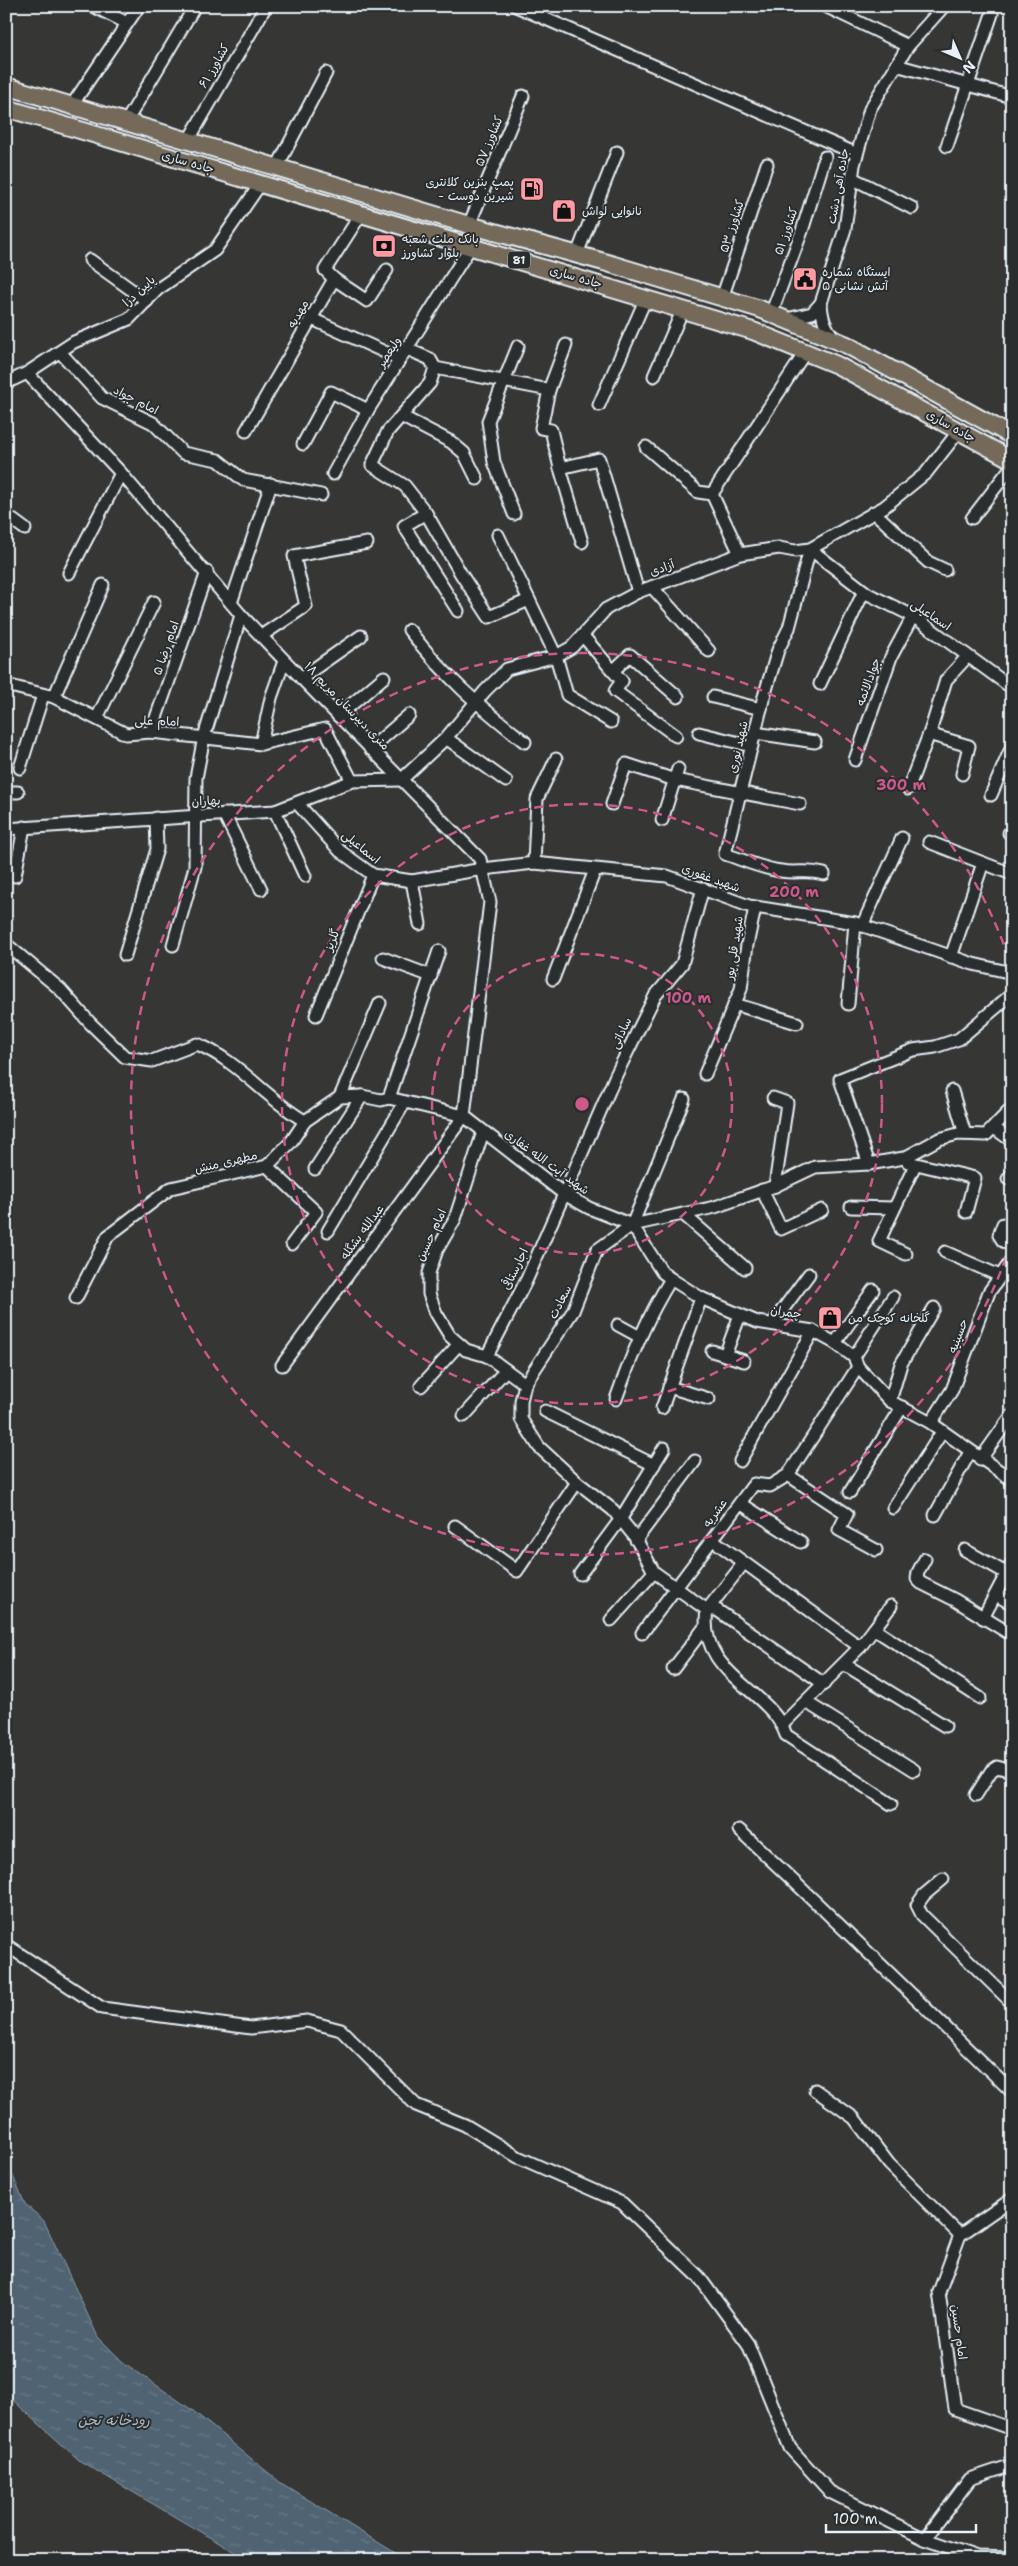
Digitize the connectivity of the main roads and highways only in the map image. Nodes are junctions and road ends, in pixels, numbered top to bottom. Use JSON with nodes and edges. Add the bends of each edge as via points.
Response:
{"nodes":[{"id":1,"x":6,"y":86,"type":"edge"},
{"id":2,"x":6,"y":108,"type":"edge"},
{"id":3,"x":1011,"y":434,"type":"edge"},
{"id":4,"x":1012,"y":460,"type":"edge"}],
"edges":[{"from":1,"to":3,"type":"highway","name":"جاده ساری","number":"81","via":[[779,316],[836,340]]},
{"from":2,"to":4,"type":"highway","name":"جاده ساری","number":"81","via":[[753,330],[806,351]]}]}
